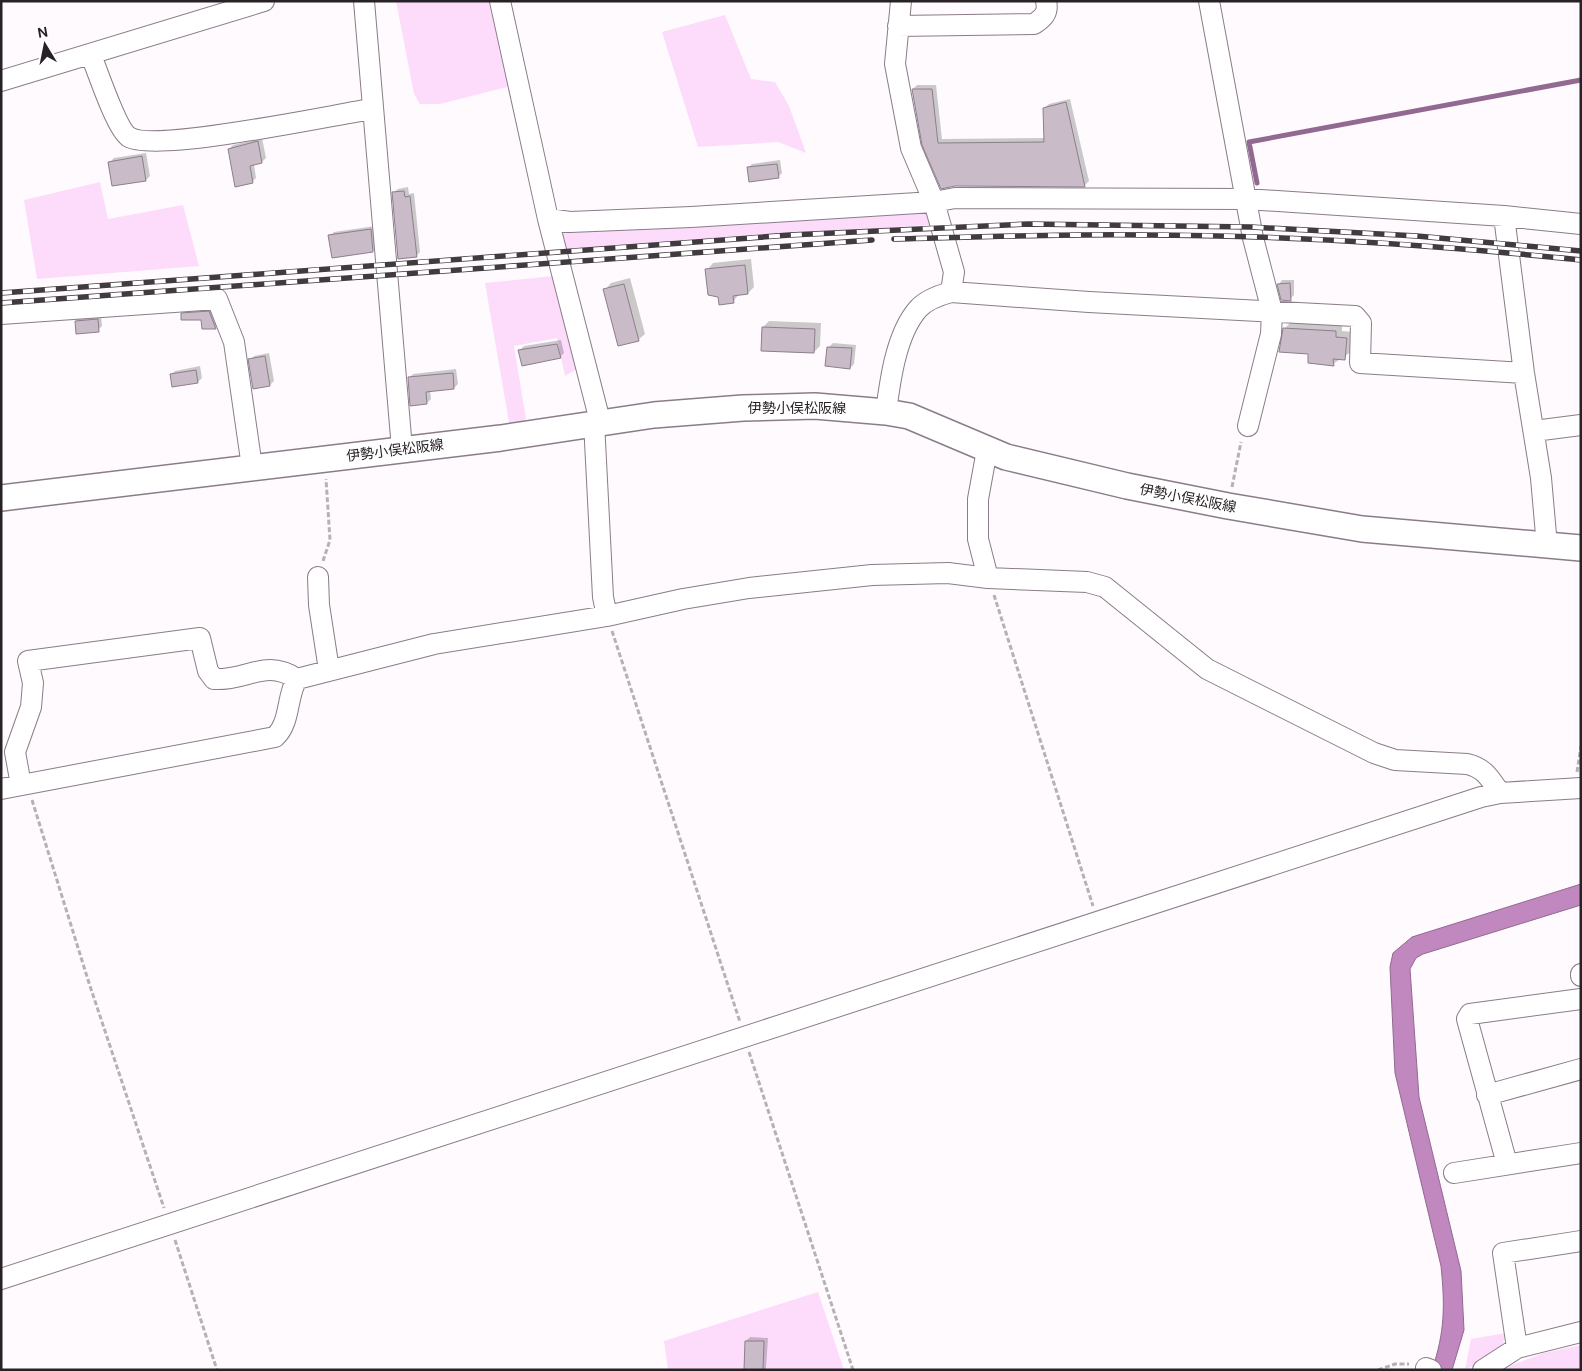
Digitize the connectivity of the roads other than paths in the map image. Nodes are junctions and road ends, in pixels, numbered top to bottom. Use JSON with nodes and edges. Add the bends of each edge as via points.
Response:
{"nodes":[{"id":1,"x":264,"y":1,"type":"edge"},
{"id":2,"x":364,"y":1,"type":"edge"},
{"id":3,"x":500,"y":1,"type":"edge"},
{"id":4,"x":900,"y":1,"type":"edge"},
{"id":5,"x":1046,"y":1,"type":"edge"},
{"id":6,"x":1209,"y":1,"type":"edge"},
{"id":7,"x":898,"y":26,"type":"junction"},
{"id":8,"x":91,"y":55,"type":"junction"},
{"id":9,"x":1,"y":81,"type":"edge"},
{"id":10,"x":372,"y":109,"type":"junction"},
{"id":11,"x":1246,"y":199,"type":"junction"},
{"id":12,"x":934,"y":202,"type":"junction"},
{"id":13,"x":1504,"y":216,"type":"junction"},
{"id":14,"x":548,"y":219,"type":"junction"},
{"id":15,"x":1581,"y":224,"type":"edge"},
{"id":16,"x":952,"y":292,"type":"junction"},
{"id":17,"x":1272,"y":311,"type":"junction"},
{"id":18,"x":1,"y":314,"type":"edge"},
{"id":19,"x":1524,"y":373,"type":"junction"},
{"id":20,"x":886,"y":412,"type":"junction"},
{"id":21,"x":597,"y":422,"type":"junction"},
{"id":22,"x":1248,"y":426,"type":"road end"},
{"id":23,"x":1581,"y":426,"type":"edge"},
{"id":24,"x":1534,"y":431,"type":"junction"},
{"id":25,"x":402,"y":449,"type":"junction"},
{"id":26,"x":987,"y":450,"type":"junction"},
{"id":27,"x":252,"y":467,"type":"junction"},
{"id":28,"x":1,"y":498,"type":"edge"},
{"id":29,"x":1547,"y":546,"type":"junction"},
{"id":30,"x":1581,"y":548,"type":"edge"},
{"id":31,"x":318,"y":576,"type":"road end"},
{"id":32,"x":988,"y":578,"type":"junction"},
{"id":33,"x":607,"y":616,"type":"junction"},
{"id":34,"x":329,"y":670,"type":"junction"},
{"id":35,"x":297,"y":679,"type":"junction"},
{"id":36,"x":1578,"y":782,"type":"edge"},
{"id":37,"x":24,"y":784,"type":"junction"},
{"id":38,"x":1,"y":788,"type":"edge"},
{"id":39,"x":1500,"y":793,"type":"junction"},
{"id":40,"x":1581,"y":1000,"type":"edge"},
{"id":41,"x":1581,"y":1070,"type":"edge"},
{"id":42,"x":1487,"y":1095,"type":"junction"},
{"id":43,"x":1581,"y":1153,"type":"edge"},
{"id":44,"x":1507,"y":1164,"type":"junction"},
{"id":45,"x":1454,"y":1173,"type":"dead end"},
{"id":46,"x":1581,"y":1241,"type":"edge"},
{"id":47,"x":1,"y":1279,"type":"edge"},
{"id":48,"x":1581,"y":1332,"type":"edge"},
{"id":49,"x":1517,"y":1348,"type":"junction"},
{"id":50,"x":1483,"y":1370,"type":"edge"}],
"edges":[{"from":1,"to":8,"type":"street"},
{"from":2,"to":10,"type":"street"},
{"from":3,"to":14,"type":"street"},
{"from":4,"to":7,"type":"street"},
{"from":5,"to":7,"type":"street","via":[[1048,8],[1043,18],[1034,24]]},
{"from":6,"to":11,"type":"street"},
{"from":7,"to":12,"type":"street","via":[[895,64],[911,148]]},
{"from":8,"to":9,"type":"street"},
{"from":8,"to":10,"type":"street","via":[[119,126],[127,136],[139,141],[178,141]]},
{"from":10,"to":25,"type":"street"},
{"from":11,"to":12,"type":"street","via":[[955,198]]},
{"from":11,"to":13,"type":"street"},
{"from":11,"to":17,"type":"street"},
{"from":12,"to":14,"type":"street","via":[[663,218],[570,222]]},
{"from":12,"to":16,"type":"street","via":[[954,272]]},
{"from":13,"to":15,"type":"street"},
{"from":13,"to":19,"type":"street"},
{"from":14,"to":21,"type":"street"},
{"from":16,"to":17,"type":"street"},
{"from":16,"to":20,"type":"street","via":[[918,308],[910,321],[891,375]]},
{"from":17,"to":19,"type":"street","via":[[1355,316],[1360,323],[1360,363]]},
{"from":17,"to":22,"type":"street","via":[[1271,334]]},
{"from":18,"to":27,"type":"street","via":[[217,299],[234,342]]},
{"from":19,"to":24,"type":"street"},
{"from":20,"to":21,"type":"main road","name":"伊勢小俣松阪線","via":[[815,406],[743,408]]},
{"from":20,"to":26,"type":"main road","name":"伊勢小俣松阪線","via":[[930,424]]},
{"from":21,"to":25,"type":"main road","name":"伊勢小俣松阪線"},
{"from":21,"to":33,"type":"street","via":[[603,597]]},
{"from":23,"to":24,"type":"street"},
{"from":24,"to":29,"type":"street"},
{"from":25,"to":27,"type":"main road","name":"伊勢小俣松阪線"},
{"from":26,"to":29,"type":"main road","name":"伊勢小俣松阪線","via":[[1053,469],[1228,506],[1362,528]]},
{"from":26,"to":32,"type":"street","via":[[978,500],[978,539]]},
{"from":27,"to":28,"type":"main road","name":"伊勢小俣松阪線"},
{"from":29,"to":30,"type":"main road","name":"伊勢小俣松阪線"},
{"from":31,"to":34,"type":"street"},
{"from":32,"to":33,"type":"street","via":[[948,573],[872,575],[749,588]]},
{"from":32,"to":39,"type":"street","via":[[1087,582],[1105,587],[1207,669],[1374,753],[1395,760],[1478,766]]},
{"from":33,"to":34,"type":"street","via":[[434,644]]},
{"from":34,"to":35,"type":"street"},
{"from":35,"to":37,"type":"street","via":[[292,687],[283,730],[275,737]]},
{"from":35,"to":37,"type":"street","via":[[277,669],[214,679],[208,672],[200,638],[28,661],[33,683],[31,707],[15,752]]},
{"from":36,"to":39,"type":"street"},
{"from":37,"to":38,"type":"street"},
{"from":39,"to":47,"type":"street"},
{"from":40,"to":42,"type":"street","via":[[1470,1014],[1467,1019]]},
{"from":41,"to":42,"type":"street"},
{"from":42,"to":44,"type":"street"},
{"from":43,"to":44,"type":"street"},
{"from":44,"to":45,"type":"street"},
{"from":46,"to":49,"type":"street","via":[[1503,1254]]},
{"from":48,"to":49,"type":"street"},
{"from":49,"to":50,"type":"street"}]}
